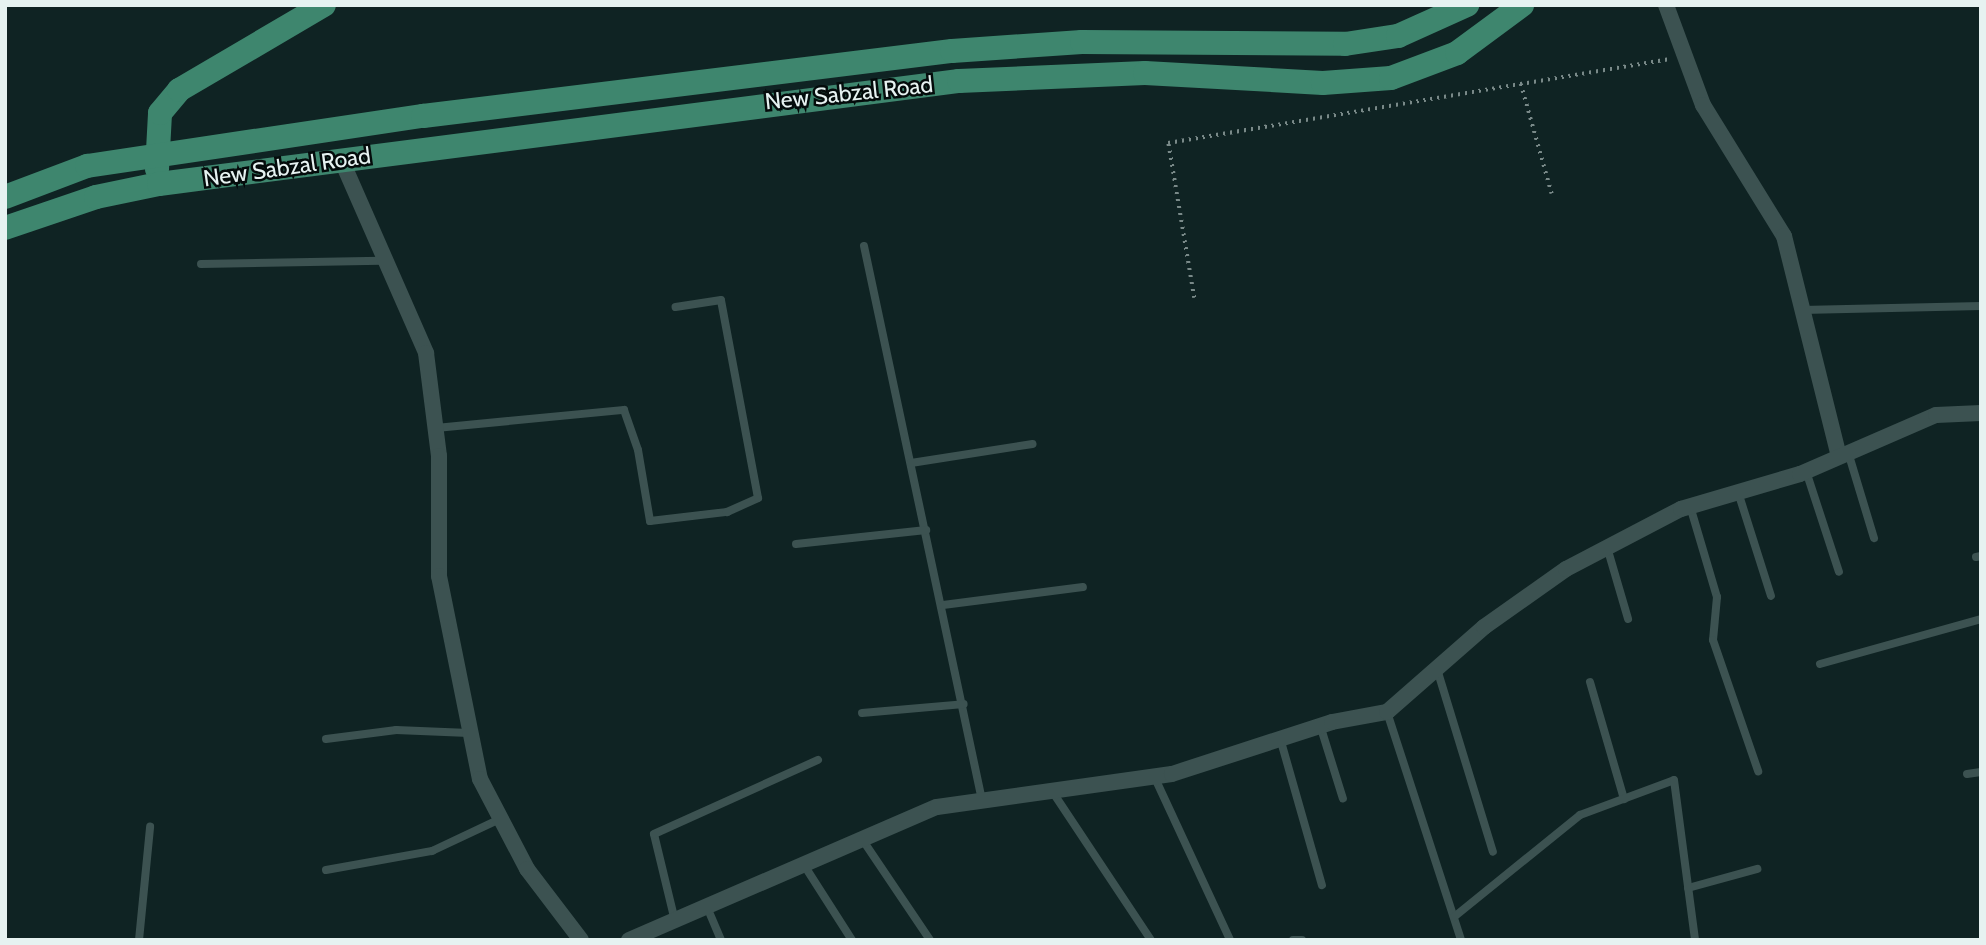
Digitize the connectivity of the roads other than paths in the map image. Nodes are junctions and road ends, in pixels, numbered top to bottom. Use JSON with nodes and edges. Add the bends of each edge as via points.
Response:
{"nodes":[{"id":1,"x":324,"y":5,"type":"edge"},
{"id":2,"x":1468,"y":5,"type":"edge"},
{"id":3,"x":1522,"y":5,"type":"edge"},
{"id":4,"x":1666,"y":5,"type":"edge"},
{"id":5,"x":155,"y":154,"type":"junction"},
{"id":6,"x":341,"y":159,"type":"junction"},
{"id":7,"x":159,"y":184,"type":"junction"},
{"id":8,"x":5,"y":197,"type":"edge"},
{"id":9,"x":5,"y":228,"type":"edge"},
{"id":10,"x":864,"y":246,"type":"dead end"},
{"id":11,"x":381,"y":261,"type":"junction"},
{"id":12,"x":201,"y":264,"type":"dead end"},
{"id":13,"x":1981,"y":306,"type":"edge"},
{"id":14,"x":676,"y":307,"type":"dead end"},
{"id":15,"x":1802,"y":310,"type":"junction"},
{"id":16,"x":1981,"y":413,"type":"edge"},
{"id":17,"x":436,"y":429,"type":"junction"},
{"id":18,"x":1033,"y":444,"type":"dead end"},
{"id":19,"x":1844,"y":454,"type":"junction"},
{"id":20,"x":911,"y":463,"type":"junction"},
{"id":21,"x":1806,"y":471,"type":"junction"},
{"id":22,"x":1738,"y":492,"type":"junction"},
{"id":23,"x":1690,"y":506,"type":"junction"},
{"id":24,"x":926,"y":530,"type":"junction"},
{"id":25,"x":1874,"y":538,"type":"dead end"},
{"id":26,"x":796,"y":544,"type":"dead end"},
{"id":27,"x":1607,"y":547,"type":"junction"},
{"id":28,"x":1839,"y":572,"type":"dead end"},
{"id":29,"x":1083,"y":587,"type":"dead end"},
{"id":30,"x":1771,"y":596,"type":"dead end"},
{"id":31,"x":943,"y":605,"type":"junction"},
{"id":32,"x":1628,"y":619,"type":"dead end"},
{"id":33,"x":1981,"y":619,"type":"edge"},
{"id":34,"x":1820,"y":664,"type":"dead end"},
{"id":35,"x":1437,"y":668,"type":"junction"},
{"id":36,"x":1590,"y":682,"type":"dead end"},
{"id":37,"x":964,"y":704,"type":"junction"},
{"id":38,"x":1387,"y":712,"type":"junction"},
{"id":39,"x":862,"y":713,"type":"dead end"},
{"id":40,"x":1320,"y":725,"type":"junction"},
{"id":41,"x":469,"y":733,"type":"junction"},
{"id":42,"x":1280,"y":738,"type":"junction"},
{"id":43,"x":326,"y":739,"type":"dead end"},
{"id":44,"x":818,"y":760,"type":"dead end"},
{"id":45,"x":1758,"y":771,"type":"dead end"},
{"id":46,"x":1981,"y":772,"type":"edge"},
{"id":47,"x":1967,"y":774,"type":"dead end"},
{"id":48,"x":1154,"y":776,"type":"junction"},
{"id":49,"x":1052,"y":791,"type":"junction"},
{"id":50,"x":1343,"y":799,"type":"dead end"},
{"id":51,"x":1624,"y":799,"type":"junction"},
{"id":52,"x":982,"y":800,"type":"junction"},
{"id":53,"x":498,"y":820,"type":"junction"},
{"id":54,"x":150,"y":827,"type":"dead end"},
{"id":55,"x":862,"y":839,"type":"junction"},
{"id":56,"x":1493,"y":852,"type":"dead end"},
{"id":57,"x":804,"y":865,"type":"junction"},
{"id":58,"x":1757,"y":869,"type":"dead end"},
{"id":59,"x":326,"y":870,"type":"dead end"},
{"id":60,"x":1322,"y":885,"type":"dead end"},
{"id":61,"x":1688,"y":888,"type":"junction"},
{"id":62,"x":707,"y":907,"type":"junction"},
{"id":63,"x":1454,"y":917,"type":"junction"},
{"id":64,"x":675,"y":921,"type":"junction"},
{"id":65,"x":636,"y":939,"type":"edge"},
{"id":66,"x":139,"y":940,"type":"edge"},
{"id":67,"x":581,"y":940,"type":"edge"},
{"id":68,"x":721,"y":940,"type":"edge"},
{"id":69,"x":852,"y":940,"type":"edge"},
{"id":70,"x":930,"y":940,"type":"edge"},
{"id":71,"x":1151,"y":940,"type":"edge"},
{"id":72,"x":1230,"y":940,"type":"edge"},
{"id":73,"x":1293,"y":940,"type":"edge"},
{"id":74,"x":1302,"y":940,"type":"edge"},
{"id":75,"x":1461,"y":940,"type":"edge"},
{"id":76,"x":1695,"y":940,"type":"edge"}],
"edges":[{"from":1,"to":5,"type":"main road","via":[[179,90],[160,113]]},
{"from":2,"to":5,"type":"main road","name":"New Sabzal Road","via":[[1398,36],[1345,44],[1082,41],[952,51]]},
{"from":3,"to":6,"type":"main road","name":"New Sabzal Road","via":[[1457,53],[1391,78],[1322,83],[1145,73],[959,81]]},
{"from":4,"to":15,"type":"street","via":[[1703,105],[1784,236]]},
{"from":5,"to":7,"type":"main road"},
{"from":5,"to":8,"type":"main road","name":"New Sabzal Road","via":[[87,166]]},
{"from":6,"to":7,"type":"main road","name":"New Sabzal Road"},
{"from":6,"to":11,"type":"street"},
{"from":7,"to":9,"type":"main road","name":"New Sabzal Road","via":[[70,204]]},
{"from":10,"to":20,"type":"lane"},
{"from":11,"to":12,"type":"lane"},
{"from":11,"to":17,"type":"street","via":[[426,353]]},
{"from":13,"to":15,"type":"lane"},
{"from":14,"to":17,"type":"lane","via":[[721,300],[758,498],[727,512],[650,521],[638,450],[624,410]]},
{"from":15,"to":19,"type":"street"},
{"from":16,"to":19,"type":"street","via":[[1936,415]]},
{"from":17,"to":41,"type":"street","via":[[439,576]]},
{"from":18,"to":20,"type":"lane"},
{"from":19,"to":21,"type":"street"},
{"from":19,"to":25,"type":"lane"},
{"from":20,"to":24,"type":"lane"},
{"from":21,"to":22,"type":"street"},
{"from":21,"to":28,"type":"lane"},
{"from":22,"to":23,"type":"street"},
{"from":22,"to":30,"type":"lane"},
{"from":23,"to":27,"type":"street"},
{"from":23,"to":45,"type":"lane","via":[[1717,597],[1713,640]]},
{"from":24,"to":26,"type":"lane"},
{"from":24,"to":31,"type":"lane"},
{"from":27,"to":32,"type":"lane"},
{"from":27,"to":35,"type":"street","via":[[1484,627]]},
{"from":29,"to":31,"type":"lane"},
{"from":31,"to":37,"type":"lane"},
{"from":33,"to":34,"type":"lane"},
{"from":35,"to":38,"type":"street"},
{"from":35,"to":56,"type":"lane"},
{"from":36,"to":51,"type":"lane"},
{"from":37,"to":39,"type":"lane"},
{"from":37,"to":52,"type":"lane"},
{"from":38,"to":40,"type":"street"},
{"from":38,"to":63,"type":"lane"},
{"from":40,"to":42,"type":"street"},
{"from":40,"to":50,"type":"lane"},
{"from":41,"to":43,"type":"lane","via":[[396,730]]},
{"from":41,"to":53,"type":"street"},
{"from":42,"to":48,"type":"street"},
{"from":42,"to":60,"type":"lane"},
{"from":44,"to":64,"type":"lane","via":[[654,834]]},
{"from":46,"to":47,"type":"lane"},
{"from":48,"to":49,"type":"street"},
{"from":48,"to":72,"type":"lane"},
{"from":49,"to":52,"type":"street"},
{"from":49,"to":71,"type":"lane"},
{"from":51,"to":61,"type":"lane","via":[[1674,780]]},
{"from":51,"to":63,"type":"lane","via":[[1580,815]]},
{"from":52,"to":55,"type":"street","via":[[937,807]]},
{"from":53,"to":59,"type":"lane","via":[[432,851]]},
{"from":53,"to":67,"type":"street"},
{"from":54,"to":66,"type":"lane"},
{"from":55,"to":57,"type":"street"},
{"from":55,"to":70,"type":"lane"},
{"from":57,"to":62,"type":"street"},
{"from":57,"to":69,"type":"lane"},
{"from":58,"to":61,"type":"lane"},
{"from":61,"to":76,"type":"lane"},
{"from":62,"to":64,"type":"street"},
{"from":62,"to":68,"type":"lane"},
{"from":63,"to":75,"type":"lane"},
{"from":64,"to":65,"type":"street"},
{"from":73,"to":74,"type":"lane"}]}
